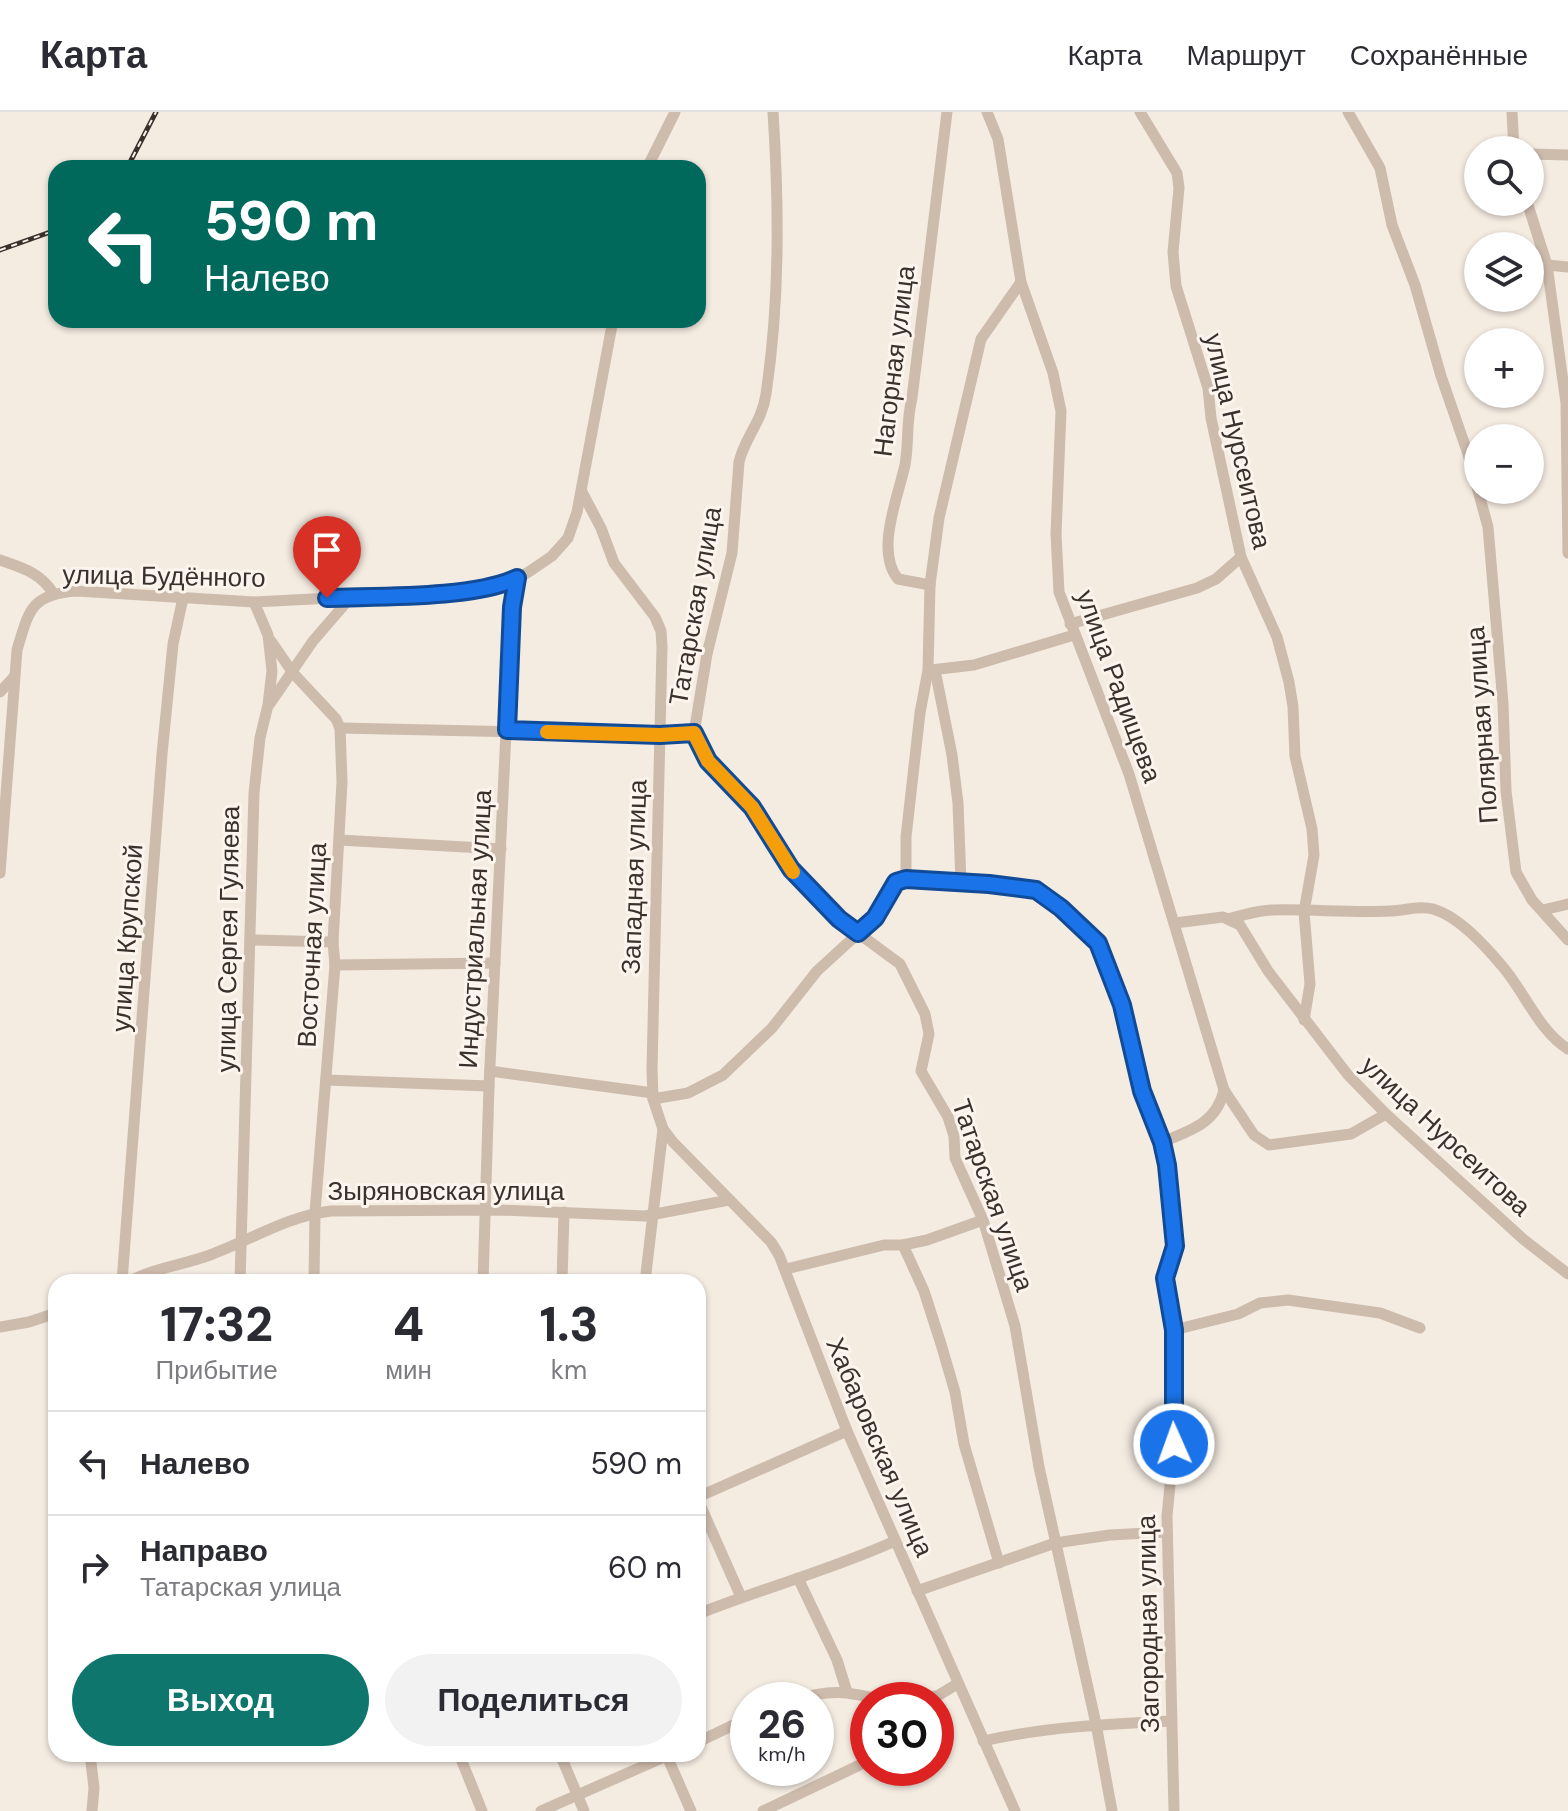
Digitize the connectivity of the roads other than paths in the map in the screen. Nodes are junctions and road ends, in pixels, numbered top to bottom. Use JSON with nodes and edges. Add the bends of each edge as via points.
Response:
{"nodes":[{"id":1,"x":675,"y":112,"type":"edge"},
{"id":2,"x":773,"y":112,"type":"edge"},
{"id":3,"x":947,"y":112,"type":"edge"},
{"id":4,"x":987,"y":112,"type":"edge"},
{"id":5,"x":1140,"y":112,"type":"edge"},
{"id":6,"x":1348,"y":112,"type":"edge"},
{"id":7,"x":1512,"y":112,"type":"edge"},
{"id":8,"x":1513,"y":136,"type":"edge"},
{"id":9,"x":1544,"y":154,"type":"edge"},
{"id":10,"x":1568,"y":155,"type":"edge"},
{"id":11,"x":651,"y":160,"type":"edge"},
{"id":12,"x":1531,"y":216,"type":"edge"},
{"id":13,"x":1547,"y":265,"type":"junction"},
{"id":14,"x":1568,"y":267,"type":"edge"},
{"id":15,"x":1021,"y":282,"type":"junction"},
{"id":16,"x":612,"y":328,"type":"edge"},
{"id":17,"x":1567,"y":403,"type":"edge"},
{"id":18,"x":582,"y":492,"type":"junction"},
{"id":19,"x":1567,"y":526,"type":"edge"},
{"id":20,"x":1568,"y":553,"type":"edge"},
{"id":21,"x":1241,"y":557,"type":"junction"},
{"id":22,"x":0,"y":560,"type":"edge"},
{"id":23,"x":517,"y":578,"type":"junction"},
{"id":24,"x":930,"y":585,"type":"junction"},
{"id":25,"x":53,"y":593,"type":"junction"},
{"id":26,"x":351,"y":597,"type":"junction"},
{"id":27,"x":183,"y":598,"type":"junction"},
{"id":28,"x":254,"y":602,"type":"junction"},
{"id":29,"x":1072,"y":630,"type":"junction"},
{"id":30,"x":268,"y":635,"type":"junction"},
{"id":31,"x":932,"y":670,"type":"junction"},
{"id":32,"x":293,"y":673,"type":"junction"},
{"id":33,"x":15,"y":677,"type":"junction"},
{"id":34,"x":0,"y":692,"type":"edge"},
{"id":35,"x":268,"y":705,"type":"junction"},
{"id":36,"x":340,"y":728,"type":"junction"},
{"id":37,"x":507,"y":730,"type":"junction"},
{"id":38,"x":694,"y":733,"type":"junction"},
{"id":39,"x":660,"y":735,"type":"junction"},
{"id":40,"x":339,"y":840,"type":"junction"},
{"id":41,"x":501,"y":849,"type":"junction"},
{"id":42,"x":0,"y":873,"type":"edge"},
{"id":43,"x":906,"y":879,"type":"junction"},
{"id":44,"x":961,"y":883,"type":"junction"},
{"id":45,"x":1568,"y":904,"type":"edge"},
{"id":46,"x":1543,"y":910,"type":"junction"},
{"id":47,"x":1304,"y":912,"type":"junction"},
{"id":48,"x":1231,"y":918,"type":"junction"},
{"id":49,"x":1175,"y":923,"type":"junction"},
{"id":50,"x":858,"y":933,"type":"junction"},
{"id":51,"x":251,"y":940,"type":"junction"},
{"id":52,"x":1568,"y":940,"type":"edge"},
{"id":53,"x":333,"y":942,"type":"junction"},
{"id":54,"x":495,"y":963,"type":"junction"},
{"id":55,"x":335,"y":965,"type":"junction"},
{"id":56,"x":1304,"y":1020,"type":"junction"},
{"id":57,"x":1568,"y":1049,"type":"edge"},
{"id":58,"x":490,"y":1071,"type":"junction"},
{"id":59,"x":326,"y":1080,"type":"junction"},
{"id":60,"x":489,"y":1086,"type":"junction"},
{"id":61,"x":1224,"y":1090,"type":"junction"},
{"id":62,"x":653,"y":1096,"type":"junction"},
{"id":63,"x":1386,"y":1114,"type":"junction"},
{"id":64,"x":663,"y":1129,"type":"junction"},
{"id":65,"x":1162,"y":1142,"type":"junction"},
{"id":66,"x":729,"y":1200,"type":"junction"},
{"id":67,"x":485,"y":1211,"type":"junction"},
{"id":68,"x":315,"y":1212,"type":"junction"},
{"id":69,"x":564,"y":1212,"type":"junction"},
{"id":70,"x":655,"y":1214,"type":"junction"},
{"id":71,"x":983,"y":1220,"type":"junction"},
{"id":72,"x":242,"y":1241,"type":"junction"},
{"id":73,"x":903,"y":1245,"type":"junction"},
{"id":74,"x":786,"y":1269,"type":"junction"},
{"id":75,"x":126,"y":1274,"type":"edge"},
{"id":76,"x":143,"y":1274,"type":"edge"},
{"id":77,"x":240,"y":1274,"type":"edge"},
{"id":78,"x":314,"y":1274,"type":"edge"},
{"id":79,"x":483,"y":1274,"type":"edge"},
{"id":80,"x":562,"y":1274,"type":"edge"},
{"id":81,"x":646,"y":1274,"type":"edge"},
{"id":82,"x":1568,"y":1274,"type":"edge"},
{"id":83,"x":48,"y":1316,"type":"edge"},
{"id":84,"x":0,"y":1327,"type":"edge"},
{"id":85,"x":1420,"y":1328,"type":"dead end"},
{"id":86,"x":1174,"y":1330,"type":"junction"},
{"id":87,"x":847,"y":1431,"type":"junction"},
{"id":88,"x":706,"y":1494,"type":"edge"},
{"id":89,"x":706,"y":1516,"type":"edge"},
{"id":90,"x":1167,"y":1532,"type":"junction"},
{"id":91,"x":895,"y":1541,"type":"junction"},
{"id":92,"x":1055,"y":1543,"type":"junction"},
{"id":93,"x":999,"y":1563,"type":"junction"},
{"id":94,"x":798,"y":1578,"type":"junction"},
{"id":95,"x":917,"y":1591,"type":"junction"},
{"id":96,"x":741,"y":1597,"type":"junction"},
{"id":97,"x":706,"y":1611,"type":"edge"},
{"id":98,"x":957,"y":1684,"type":"junction"},
{"id":99,"x":954,"y":1686,"type":"edge"},
{"id":100,"x":834,"y":1692,"type":"edge"},
{"id":101,"x":847,"y":1692,"type":"junction"},
{"id":102,"x":850,"y":1693,"type":"edge"},
{"id":103,"x":1171,"y":1721,"type":"junction"},
{"id":104,"x":1096,"y":1724,"type":"junction"},
{"id":105,"x":730,"y":1727,"type":"edge"},
{"id":106,"x":706,"y":1738,"type":"edge"},
{"id":107,"x":983,"y":1741,"type":"junction"},
{"id":108,"x":91,"y":1762,"type":"edge"},
{"id":109,"x":462,"y":1762,"type":"edge"},
{"id":110,"x":564,"y":1762,"type":"edge"},
{"id":111,"x":652,"y":1762,"type":"edge"},
{"id":112,"x":671,"y":1762,"type":"edge"},
{"id":113,"x":850,"y":1770,"type":"edge"},
{"id":114,"x":578,"y":1795,"type":"junction"},
{"id":115,"x":92,"y":1811,"type":"edge"},
{"id":116,"x":482,"y":1811,"type":"edge"},
{"id":117,"x":541,"y":1811,"type":"edge"},
{"id":118,"x":584,"y":1811,"type":"edge"},
{"id":119,"x":691,"y":1811,"type":"edge"},
{"id":120,"x":763,"y":1811,"type":"edge"},
{"id":121,"x":1015,"y":1811,"type":"edge"},
{"id":122,"x":1112,"y":1811,"type":"edge"},
{"id":123,"x":1174,"y":1811,"type":"edge"}],
"edges":[{"from":1,"to":11,"type":"street"},
{"from":2,"to":38,"type":"street","name":"Татарская улица","via":[[778,274],[766,396],[739,462],[732,553]]},
{"from":3,"to":24,"type":"street","name":"Нагорная улица","via":[[905,463],[888,550],[888,564],[898,579]]},
{"from":4,"to":15,"type":"street","name":"улица Радищева","via":[[998,139]]},
{"from":5,"to":21,"type":"street","name":"улица Нурсеитова","via":[[1177,173],[1176,286],[1208,388]]},
{"from":6,"to":46,"type":"street","name":"Полярная улица","via":[[1380,168],[1392,225],[1488,527],[1516,872]]},
{"from":7,"to":8,"type":"street"},
{"from":9,"to":10,"type":"street"},
{"from":12,"to":13,"type":"street"},
{"from":13,"to":14,"type":"street"},
{"from":13,"to":17,"type":"street"},
{"from":15,"to":24,"type":"street","via":[[981,339],[939,518]]},
{"from":15,"to":29,"type":"street","name":"улица Радищева","via":[[1061,411],[1056,563]]},
{"from":16,"to":18,"type":"street","name":"улица Будённого"},
{"from":17,"to":19,"type":"street"},
{"from":18,"to":23,"type":"street","name":"улица Будённого","via":[[568,538],[552,556]]},
{"from":18,"to":39,"type":"street","name":"Западная улица","via":[[614,563],[661,631]]},
{"from":19,"to":20,"type":"street"},
{"from":21,"to":29,"type":"street","via":[[1197,588]]},
{"from":21,"to":47,"type":"street","name":"улица Нурсеитова","via":[[1277,637],[1289,682],[1295,756],[1314,855]]},
{"from":22,"to":25,"type":"street","via":[[34,572]]},
{"from":23,"to":26,"type":"street","name":"улица Будённого","via":[[467,591]]},
{"from":23,"to":37,"type":"street","name":"Индустриальная улица"},
{"from":24,"to":31,"type":"street"},
{"from":25,"to":27,"type":"street","name":"улица Будённого"},
{"from":25,"to":33,"type":"street","name":"улица Будённого","via":[[40,600],[26,621]]},
{"from":26,"to":28,"type":"street","name":"улица Будённого"},
{"from":26,"to":32,"type":"street"},
{"from":27,"to":28,"type":"street","name":"улица Будённого"},
{"from":27,"to":75,"type":"street","name":"улица Крупской","via":[[162,754]]},
{"from":28,"to":30,"type":"street","name":"улица Сергея Гуляева"},
{"from":29,"to":31,"type":"street","via":[[974,665]]},
{"from":29,"to":49,"type":"street","name":"улица Радищева","via":[[1129,774]]},
{"from":30,"to":32,"type":"street"},
{"from":30,"to":35,"type":"street","name":"улица Сергея Гуляева"},
{"from":31,"to":43,"type":"street","via":[[920,713]]},
{"from":31,"to":44,"type":"street","via":[[952,755]]},
{"from":32,"to":35,"type":"street"},
{"from":32,"to":36,"type":"street"},
{"from":33,"to":34,"type":"street"},
{"from":33,"to":42,"type":"street","name":"улица Будённого"},
{"from":35,"to":51,"type":"street","name":"улица Сергея Гуляева","via":[[254,793]]},
{"from":36,"to":37,"type":"street"},
{"from":36,"to":40,"type":"street","name":"Восточная улица"},
{"from":37,"to":39,"type":"street"},
{"from":37,"to":41,"type":"street","name":"Индустриальная улица"},
{"from":38,"to":39,"type":"street"},
{"from":38,"to":50,"type":"street","name":"Татарская улица","via":[[708,761],[752,807],[791,869]]},
{"from":39,"to":62,"type":"street","name":"Западная улица"},
{"from":40,"to":41,"type":"street"},
{"from":40,"to":53,"type":"street","name":"Восточная улица"},
{"from":41,"to":54,"type":"street","name":"Индустриальная улица"},
{"from":43,"to":44,"type":"street","name":"Загородная улица"},
{"from":43,"to":50,"type":"street","via":[[896,882],[875,918]]},
{"from":44,"to":65,"type":"street","name":"Загородная улица","via":[[1036,890],[1098,943]]},
{"from":45,"to":46,"type":"street"},
{"from":46,"to":52,"type":"street","name":"Полярная улица"},
{"from":47,"to":48,"type":"street","via":[[1271,910]]},
{"from":47,"to":56,"type":"street","name":"улица Нурсеитова","via":[[1310,984]]},
{"from":47,"to":57,"type":"street","via":[[1435,909],[1493,956],[1557,1042]]},
{"from":48,"to":49,"type":"street"},
{"from":48,"to":56,"type":"street","name":"улица Нурсеитова"},
{"from":49,"to":61,"type":"street","name":"улица Радищева"},
{"from":50,"to":62,"type":"street","via":[[723,1075],[688,1093]]},
{"from":50,"to":71,"type":"street","name":"Татарская улица","via":[[900,964],[921,1004],[929,1034],[921,1071],[948,1117],[955,1158]]},
{"from":51,"to":53,"type":"street"},
{"from":51,"to":72,"type":"street","name":"улица Сергея Гуляева"},
{"from":53,"to":55,"type":"street","name":"Восточная улица"},
{"from":54,"to":55,"type":"street"},
{"from":54,"to":58,"type":"street","name":"Индустриальная улица"},
{"from":55,"to":59,"type":"street","name":"Восточная улица"},
{"from":56,"to":63,"type":"street","name":"улица Нурсеитова"},
{"from":58,"to":60,"type":"street","name":"Индустриальная улица"},
{"from":58,"to":62,"type":"street"},
{"from":59,"to":60,"type":"street"},
{"from":59,"to":68,"type":"street","name":"Восточная улица"},
{"from":60,"to":67,"type":"street","name":"Индустриальная улица"},
{"from":61,"to":63,"type":"street","name":"улица Радищева","via":[[1254,1135],[1269,1145],[1351,1134]]},
{"from":61,"to":65,"type":"street","via":[[1215,1114],[1194,1130]]},
{"from":62,"to":64,"type":"street","name":"Западная улица"},
{"from":63,"to":82,"type":"street","name":"улица Нурсеитова"},
{"from":64,"to":66,"type":"street","name":"Хабаровская улица"},
{"from":64,"to":70,"type":"street","name":"Западная улица"},
{"from":65,"to":86,"type":"street","name":"Загородная улица","via":[[1174,1222],[1175,1246],[1165,1278]]},
{"from":66,"to":70,"type":"street","name":"Зыряновская улица"},
{"from":66,"to":74,"type":"street","name":"Хабаровская улица","via":[[771,1242]]},
{"from":67,"to":68,"type":"street","name":"Зыряновская улица"},
{"from":67,"to":69,"type":"street","name":"Зыряновская улица"},
{"from":67,"to":79,"type":"street","name":"Индустриальная улица"},
{"from":68,"to":72,"type":"street","name":"Зыряновская улица"},
{"from":68,"to":78,"type":"street","name":"Восточная улица"},
{"from":69,"to":70,"type":"street","name":"Зыряновская улица"},
{"from":69,"to":80,"type":"street"},
{"from":70,"to":81,"type":"street","name":"Западная улица"},
{"from":71,"to":73,"type":"street"},
{"from":71,"to":92,"type":"street","name":"Татарская улица","via":[[1015,1326]]},
{"from":72,"to":76,"type":"street","name":"Зыряновская улица"},
{"from":72,"to":77,"type":"street","name":"улица Сергея Гуляева"},
{"from":73,"to":74,"type":"street"},
{"from":73,"to":93,"type":"street","via":[[941,1344]]},
{"from":74,"to":87,"type":"street","name":"Хабаровская улица"},
{"from":83,"to":84,"type":"street"},
{"from":85,"to":86,"type":"street","via":[[1380,1313],[1288,1300],[1260,1303]]},
{"from":86,"to":90,"type":"street","name":"Загородная улица"},
{"from":87,"to":88,"type":"street"},
{"from":87,"to":91,"type":"street","name":"Хабаровская улица"},
{"from":89,"to":96,"type":"street"},
{"from":90,"to":92,"type":"street"},
{"from":90,"to":103,"type":"street","name":"Загородная улица"},
{"from":91,"to":94,"type":"street"},
{"from":91,"to":95,"type":"street","name":"Хабаровская улица"},
{"from":92,"to":93,"type":"street"},
{"from":92,"to":104,"type":"street","name":"Татарская улица"},
{"from":93,"to":95,"type":"street"},
{"from":94,"to":96,"type":"street"},
{"from":94,"to":101,"type":"street"},
{"from":95,"to":98,"type":"street","name":"Хабаровская улица"},
{"from":96,"to":97,"type":"street"},
{"from":98,"to":99,"type":"street"},
{"from":98,"to":107,"type":"street","name":"Хабаровская улица"},
{"from":100,"to":101,"type":"street"},
{"from":101,"to":102,"type":"street"},
{"from":103,"to":104,"type":"street"},
{"from":103,"to":123,"type":"street","name":"Загородная улица"},
{"from":104,"to":107,"type":"street"},
{"from":104,"to":122,"type":"street","name":"Татарская улица"},
{"from":105,"to":106,"type":"street"},
{"from":107,"to":121,"type":"street","name":"Хабаровская улица"},
{"from":108,"to":115,"type":"street"},
{"from":109,"to":116,"type":"street"},
{"from":110,"to":114,"type":"street"},
{"from":111,"to":114,"type":"street"},
{"from":112,"to":119,"type":"street"},
{"from":113,"to":120,"type":"street"},
{"from":114,"to":117,"type":"street"},
{"from":114,"to":118,"type":"street"}]}
